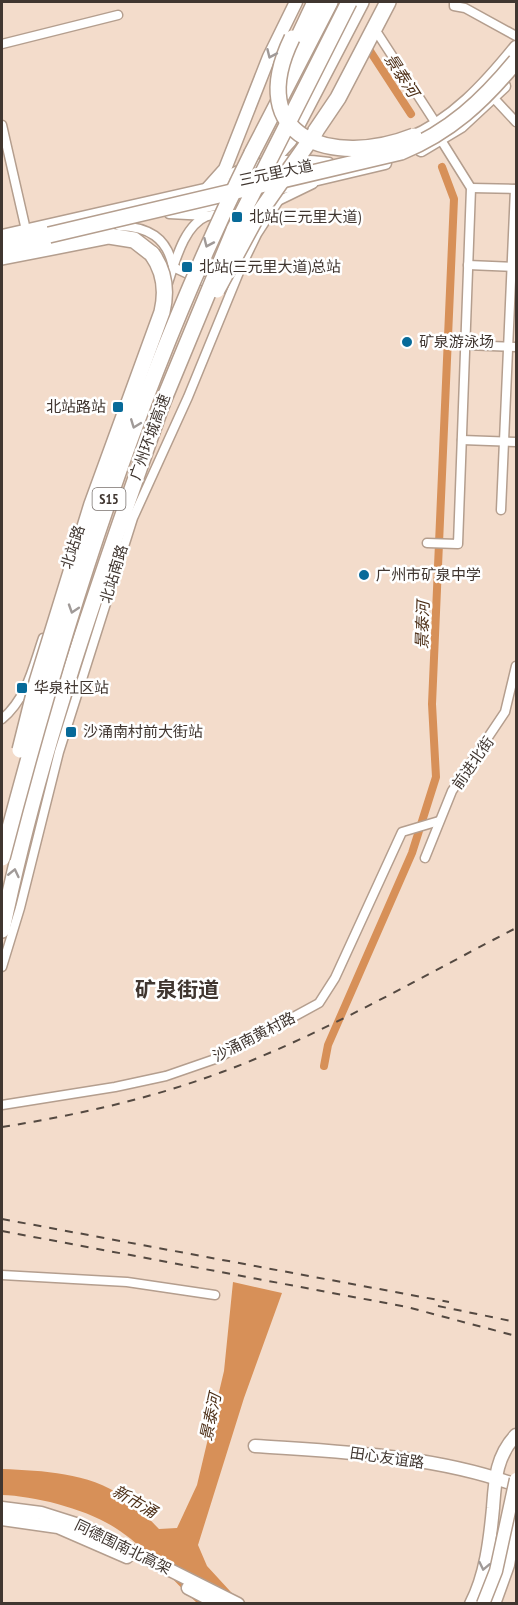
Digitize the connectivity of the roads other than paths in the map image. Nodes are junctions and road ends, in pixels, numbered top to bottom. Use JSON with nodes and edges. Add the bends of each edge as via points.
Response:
{"nodes":[{"id":1,"x":296,"y":2,"type":"edge"},
{"id":2,"x":310,"y":2,"type":"edge"},
{"id":3,"x":315,"y":2,"type":"edge"},
{"id":4,"x":330,"y":2,"type":"edge"},
{"id":5,"x":349,"y":2,"type":"edge"},
{"id":6,"x":361,"y":2,"type":"edge"},
{"id":7,"x":378,"y":2,"type":"edge"},
{"id":8,"x":388,"y":2,"type":"edge"},
{"id":9,"x":454,"y":2,"type":"edge"},
{"id":10,"x":118,"y":15,"type":"dead end"},
{"id":11,"x":378,"y":34,"type":"dead end"},
{"id":12,"x":516,"y":36,"type":"edge"},
{"id":13,"x":2,"y":44,"type":"edge"},
{"id":14,"x":516,"y":47,"type":"edge"},
{"id":15,"x":516,"y":55,"type":"edge"},
{"id":16,"x":516,"y":61,"type":"edge"},
{"id":17,"x":516,"y":71,"type":"edge"},
{"id":18,"x":485,"y":83,"type":"junction"},
{"id":19,"x":493,"y":98,"type":"junction"},
{"id":20,"x":516,"y":122,"type":"edge"},
{"id":21,"x":2,"y":125,"type":"edge"},
{"id":22,"x":437,"y":125,"type":"junction"},
{"id":23,"x":315,"y":132,"type":"junction"},
{"id":24,"x":441,"y":140,"type":"junction"},
{"id":25,"x":252,"y":153,"type":"junction"},
{"id":26,"x":326,"y":178,"type":"junction"},
{"id":27,"x":208,"y":188,"type":"junction"},
{"id":28,"x":471,"y":188,"type":"junction"},
{"id":29,"x":516,"y":189,"type":"edge"},
{"id":30,"x":279,"y":200,"type":"junction"},
{"id":31,"x":169,"y":214,"type":"junction"},
{"id":32,"x":207,"y":216,"type":"junction"},
{"id":33,"x":119,"y":226,"type":"junction"},
{"id":34,"x":26,"y":230,"type":"junction"},
{"id":35,"x":49,"y":235,"type":"junction"},
{"id":36,"x":2,"y":236,"type":"edge"},
{"id":37,"x":2,"y":246,"type":"edge"},
{"id":38,"x":2,"y":256,"type":"edge"},
{"id":39,"x":468,"y":266,"type":"junction"},
{"id":40,"x":174,"y":267,"type":"junction"},
{"id":41,"x":515,"y":267,"type":"edge"},
{"id":42,"x":230,"y":292,"type":"junction"},
{"id":43,"x":465,"y":345,"type":"junction"},
{"id":44,"x":513,"y":347,"type":"edge"},
{"id":45,"x":162,"y":404,"type":"junction"},
{"id":46,"x":462,"y":440,"type":"junction"},
{"id":47,"x":505,"y":441,"type":"junction"},
{"id":48,"x":516,"y":442,"type":"edge"},
{"id":49,"x":501,"y":510,"type":"dead end"},
{"id":50,"x":427,"y":543,"type":"dead end"},
{"id":51,"x":516,"y":666,"type":"edge"},
{"id":52,"x":505,"y":712,"type":"junction"},
{"id":53,"x":516,"y":712,"type":"edge"},
{"id":54,"x":2,"y":719,"type":"edge"},
{"id":55,"x":439,"y":821,"type":"junction"},
{"id":56,"x":2,"y":849,"type":"edge"},
{"id":57,"x":2,"y":858,"type":"edge"},
{"id":58,"x":425,"y":858,"type":"dead end"},
{"id":59,"x":2,"y":930,"type":"edge"},
{"id":60,"x":2,"y":967,"type":"edge"},
{"id":61,"x":2,"y":1105,"type":"edge"},
{"id":62,"x":2,"y":1275,"type":"edge"},
{"id":63,"x":215,"y":1295,"type":"dead end"},
{"id":64,"x":516,"y":1435,"type":"edge"},
{"id":65,"x":255,"y":1446,"type":"dead end"},
{"id":66,"x":497,"y":1478,"type":"junction"},
{"id":67,"x":516,"y":1479,"type":"edge"},
{"id":68,"x":516,"y":1485,"type":"edge"},
{"id":69,"x":2,"y":1508,"type":"edge"},
{"id":70,"x":516,"y":1518,"type":"edge"},
{"id":71,"x":2,"y":1519,"type":"edge"},
{"id":72,"x":219,"y":1604,"type":"edge"},
{"id":73,"x":238,"y":1604,"type":"edge"},
{"id":74,"x":471,"y":1604,"type":"edge"},
{"id":75,"x":483,"y":1604,"type":"edge"},
{"id":76,"x":494,"y":1604,"type":"edge"}],
"edges":[{"from":1,"to":27,"type":"main road","one_way":true,"via":[[269,57],[225,169]]},
{"from":2,"to":15,"type":"highway","bridge":true,"via":[[281,64],[279,96],[286,118],[297,131],[327,147],[370,148],[421,133],[461,108]]},
{"from":3,"to":25,"type":"highway","bridge":true},
{"from":4,"to":25,"type":"highway","name":"广州环城高速","number":"S15","bridge":true},
{"from":5,"to":45,"type":"highway","name":"广州环城高速","number":"S15","bridge":true,"via":[[239,219]]},
{"from":6,"to":35,"type":"highway","bridge":true,"via":[[289,140],[266,165],[234,182],[107,214]]},
{"from":7,"to":23,"type":"highway"},
{"from":8,"to":23,"type":"highway","via":[[338,98]]},
{"from":9,"to":12,"type":"street","via":[[454,6]]},
{"from":10,"to":13,"type":"street"},
{"from":11,"to":22,"type":"street"},
{"from":14,"to":18,"type":"main road","name":"三元里大道"},
{"from":16,"to":35,"type":"highway","bridge":true,"via":[[466,115],[401,152]]},
{"from":17,"to":19,"type":"main road","name":"三元里大道"},
{"from":18,"to":19,"type":"street"},
{"from":18,"to":22,"type":"main road","name":"三元里大道"},
{"from":19,"to":20,"type":"street"},
{"from":19,"to":24,"type":"main road","name":"三元里大道"},
{"from":21,"to":34,"type":"street"},
{"from":22,"to":27,"type":"main road","name":"三元里大道","via":[[392,146]]},
{"from":23,"to":45,"type":"highway","bridge":true,"via":[[246,235]]},
{"from":24,"to":26,"type":"main road","name":"三元里大道","via":[[400,159]]},
{"from":24,"to":28,"type":"street"},
{"from":25,"to":57,"type":"highway","name":"广州环城高速","number":"S15","one_way":true,"bridge":true,"via":[[182,303],[129,440],[57,660]]},
{"from":26,"to":30,"type":"street"},
{"from":26,"to":31,"type":"main road","name":"三元里大道"},
{"from":27,"to":34,"type":"main road","name":"三元里大道"},
{"from":28,"to":29,"type":"street"},
{"from":28,"to":39,"type":"street"},
{"from":29,"to":41,"type":"street"},
{"from":30,"to":32,"type":"street"},
{"from":30,"to":42,"type":"street","name":"北站南路","via":[[257,234]]},
{"from":31,"to":32,"type":"street"},
{"from":31,"to":33,"type":"main road","name":"三元里大道"},
{"from":32,"to":40,"type":"street","name":"北站路","via":[[193,227]]},
{"from":33,"to":38,"type":"main road","name":"三元里大道"},
{"from":33,"to":40,"type":"street","via":[[138,227],[157,235]]},
{"from":34,"to":36,"type":"main road","name":"三元里大道"},
{"from":35,"to":37,"type":"highway"},
{"from":38,"to":56,"type":"highway","bridge":true,"via":[[102,236],[128,238],[144,246],[156,260],[165,294],[160,318],[92,504],[36,682]]},
{"from":39,"to":41,"type":"street"},
{"from":39,"to":43,"type":"street"},
{"from":40,"to":42,"type":"street"},
{"from":40,"to":54,"type":"street","name":"北站路","via":[[98,469],[25,690]]},
{"from":41,"to":44,"type":"street"},
{"from":42,"to":60,"type":"street","name":"北站南路","via":[[129,528],[59,752]]},
{"from":43,"to":44,"type":"street"},
{"from":43,"to":46,"type":"street"},
{"from":44,"to":47,"type":"street"},
{"from":59,"to":45,"type":"highway","name":"广州环城高速","number":"S15","one_way":true,"via":[[28,816],[68,681]]},
{"from":46,"to":47,"type":"street"},
{"from":46,"to":50,"type":"street","via":[[458,544]]},
{"from":47,"to":48,"type":"street"},
{"from":47,"to":49,"type":"street"},
{"from":51,"to":52,"type":"street","name":"前进北街"},
{"from":52,"to":53,"type":"street"},
{"from":52,"to":55,"type":"street","name":"前进北街","via":[[458,781]]},
{"from":55,"to":58,"type":"street","name":"前进北街"},
{"from":55,"to":61,"type":"street","name":"沙涌南黄村路","via":[[402,832],[335,978],[319,1003],[218,1058],[166,1076]]},
{"from":62,"to":63,"type":"street","via":[[127,1282]]},
{"from":64,"to":66,"type":"main road","via":[[503,1453]]},
{"from":65,"to":66,"type":"main road","name":"田心友谊路","via":[[376,1454]]},
{"from":66,"to":68,"type":"main road","name":"田心友谊路"},
{"from":66,"to":74,"type":"main road","one_way":true,"via":[[484,1569]]},
{"from":67,"to":75,"type":"main road","bridge":true,"via":[[496,1570]]},
{"from":69,"to":73,"type":"main road","name":"同德围南北高架","via":[[41,1513],[82,1526]]},
{"from":70,"to":76,"type":"main road","via":[[506,1573]]},
{"from":71,"to":72,"type":"main road","name":"同德围南北高架","via":[[66,1529]]}]}
